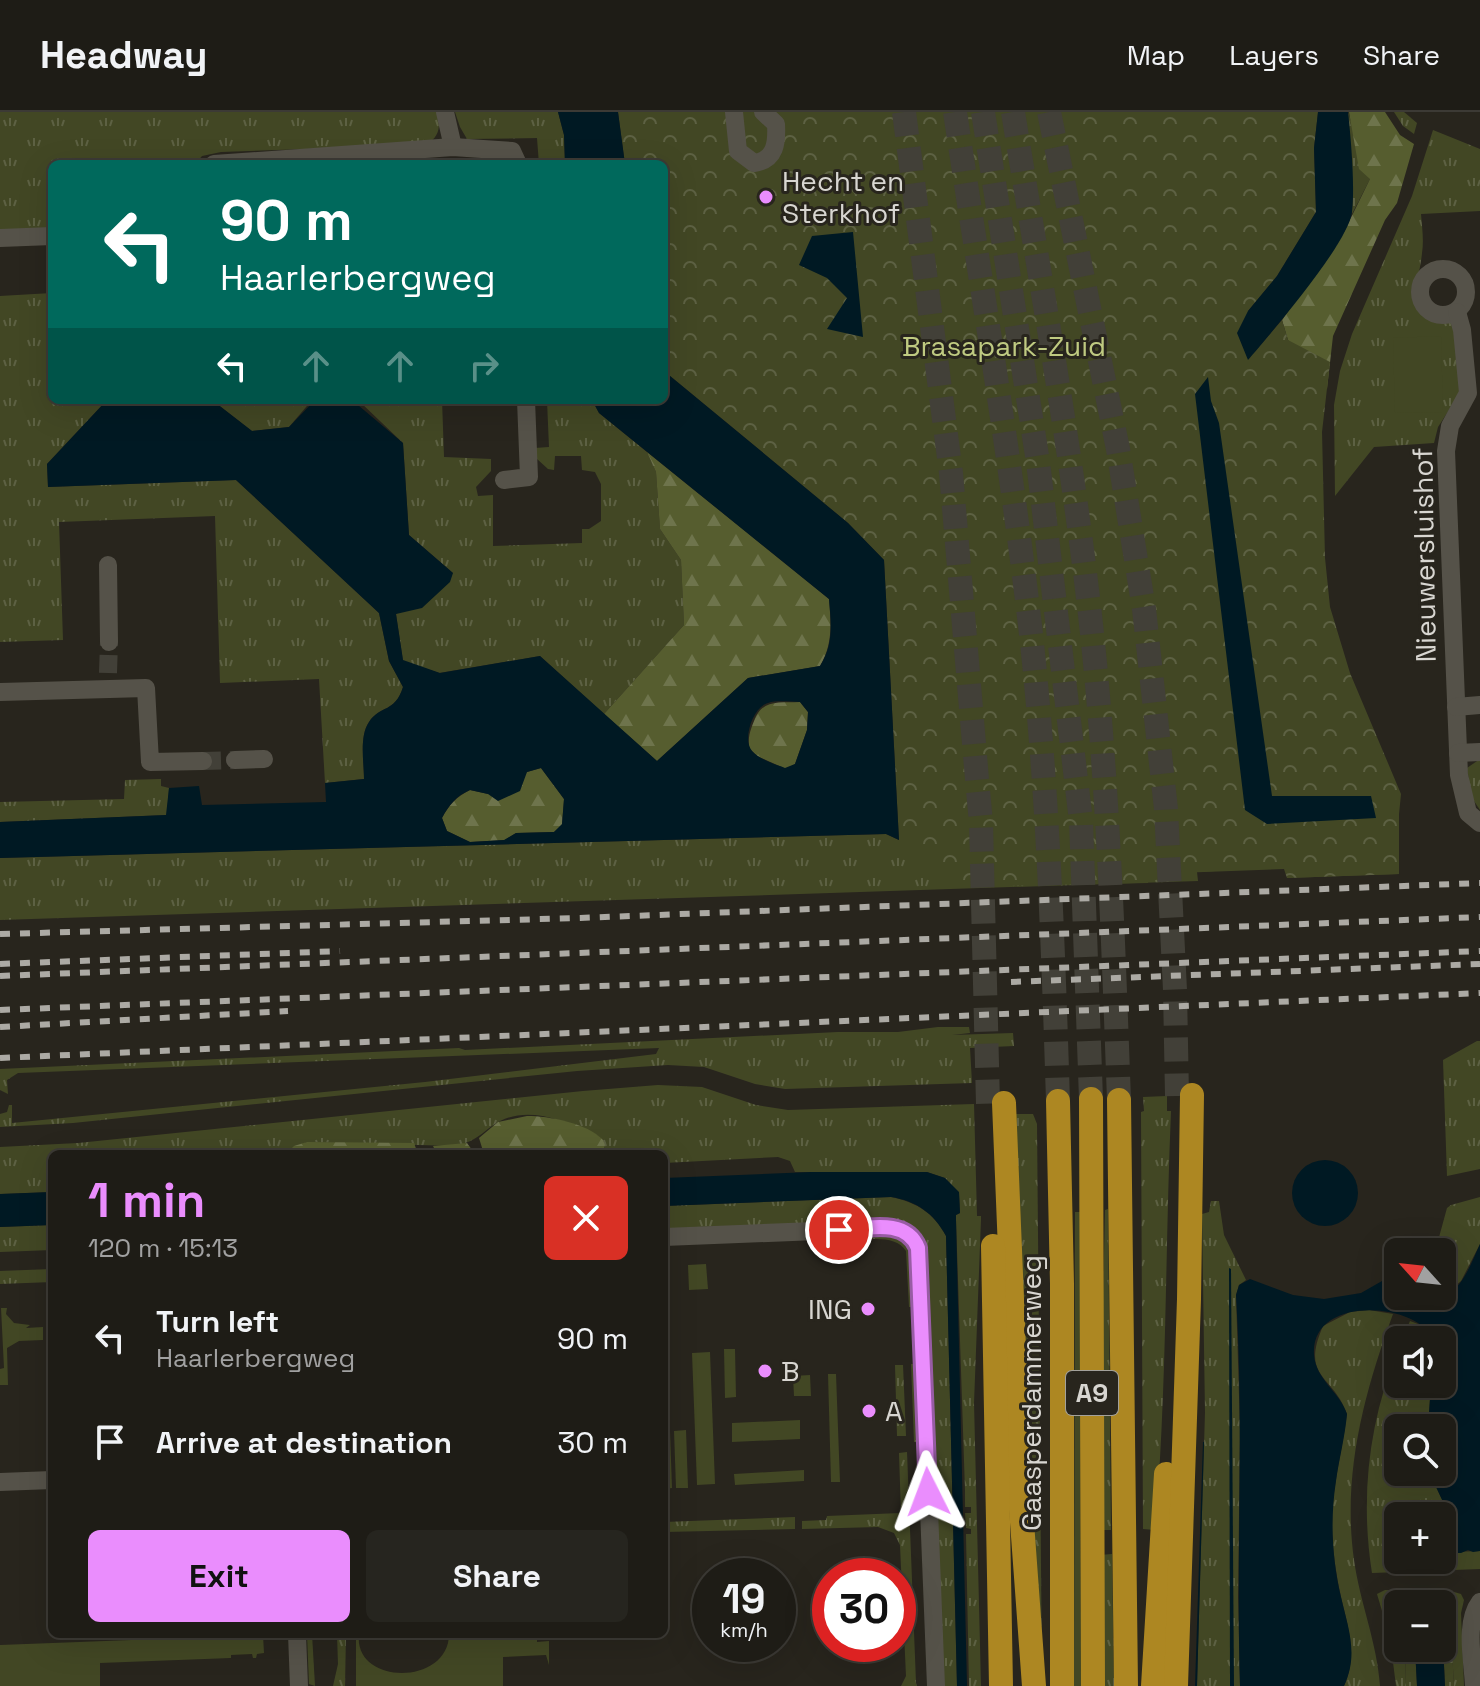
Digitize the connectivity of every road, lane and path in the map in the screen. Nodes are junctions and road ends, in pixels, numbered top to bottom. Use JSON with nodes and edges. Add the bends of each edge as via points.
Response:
{"nodes":[{"id":1,"x":445,"y":112,"type":"edge"},
{"id":2,"x":734,"y":112,"type":"edge"},
{"id":3,"x":763,"y":112,"type":"edge"},
{"id":4,"x":453,"y":147,"type":"junction"},
{"id":5,"x":270,"y":160,"type":"edge"},
{"id":6,"x":516,"y":160,"type":"edge"},
{"id":7,"x":48,"y":236,"type":"edge"},
{"id":8,"x":0,"y":238,"type":"edge"},
{"id":9,"x":1457,"y":312,"type":"dead end"},
{"id":10,"x":526,"y":404,"type":"edge"},
{"id":11,"x":504,"y":480,"type":"dead end"},
{"id":12,"x":108,"y":565,"type":"dead end"},
{"id":13,"x":109,"y":642,"type":"tunnel mouth"},
{"id":14,"x":0,"y":692,"type":"edge"},
{"id":15,"x":1480,"y":705,"type":"edge"},
{"id":16,"x":1456,"y":707,"type":"junction"},
{"id":17,"x":1480,"y":752,"type":"edge"},
{"id":18,"x":1458,"y":753,"type":"junction"},
{"id":19,"x":264,"y":759,"type":"dead end"},
{"id":20,"x":235,"y":760,"type":"tunnel mouth"},
{"id":21,"x":203,"y":761,"type":"tunnel mouth"},
{"id":22,"x":1480,"y":823,"type":"edge"},
{"id":23,"x":1091,"y":1099,"type":"tunnel mouth"},
{"id":24,"x":1119,"y":1100,"type":"tunnel mouth"},
{"id":25,"x":1058,"y":1101,"type":"tunnel mouth"},
{"id":26,"x":668,"y":1237,"type":"edge"},
{"id":27,"x":48,"y":1480,"type":"edge"},
{"id":28,"x":0,"y":1482,"type":"edge"},
{"id":29,"x":1479,"y":1603,"type":"edge"},
{"id":30,"x":297,"y":1638,"type":"edge"},
{"id":31,"x":299,"y":1686,"type":"edge"},
{"id":32,"x":936,"y":1686,"type":"edge"},
{"id":33,"x":1001,"y":1686,"type":"edge"},
{"id":34,"x":1034,"y":1686,"type":"edge"},
{"id":35,"x":1062,"y":1686,"type":"edge"},
{"id":36,"x":1093,"y":1686,"type":"edge"},
{"id":37,"x":1126,"y":1686,"type":"edge"},
{"id":38,"x":1153,"y":1686,"type":"edge"},
{"id":39,"x":1176,"y":1686,"type":"edge"},
{"id":40,"x":1474,"y":1686,"type":"edge"}],
"edges":[{"from":1,"to":4,"type":"street"},
{"from":2,"to":3,"type":"street","via":[[738,151],[754,163],[763,162],[777,142],[776,124]]},
{"from":4,"to":5,"type":"street"},
{"from":4,"to":6,"type":"street","via":[[512,151]]},
{"from":7,"to":8,"type":"street"},
{"from":9,"to":16,"type":"street","name":"Nieuwersluishof","via":[[1468,393],[1450,426],[1446,451]]},
{"from":10,"to":11,"type":"street","via":[[529,477]]},
{"from":12,"to":13,"type":"street"},
{"from":14,"to":21,"type":"street","via":[[108,681],[146,688],[150,762]]},
{"from":15,"to":16,"type":"street"},
{"from":16,"to":18,"type":"street","name":"Nieuwersluishof"},
{"from":17,"to":18,"type":"street"},
{"from":18,"to":22,"type":"street","name":"Nieuwersluishof","via":[[1468,813]]},
{"from":19,"to":20,"type":"street"},
{"from":23,"to":36,"type":"highway","number":"A9"},
{"from":24,"to":37,"type":"highway","number":"A9"},
{"from":25,"to":35,"type":"highway","name":"Gaasperdammerweg","number":"A9"},
{"from":26,"to":32,"type":"street","via":[[892,1228],[914,1240],[919,1258]]},
{"from":27,"to":28,"type":"street"},
{"from":29,"to":40,"type":"street","via":[[1472,1626]]},
{"from":30,"to":31,"type":"street"},
{"from":33,"to":34,"type":"highway","via":[[996,1103]]},
{"from":38,"to":39,"type":"highway","via":[[1184,1096],[1190,1255]]}]}
